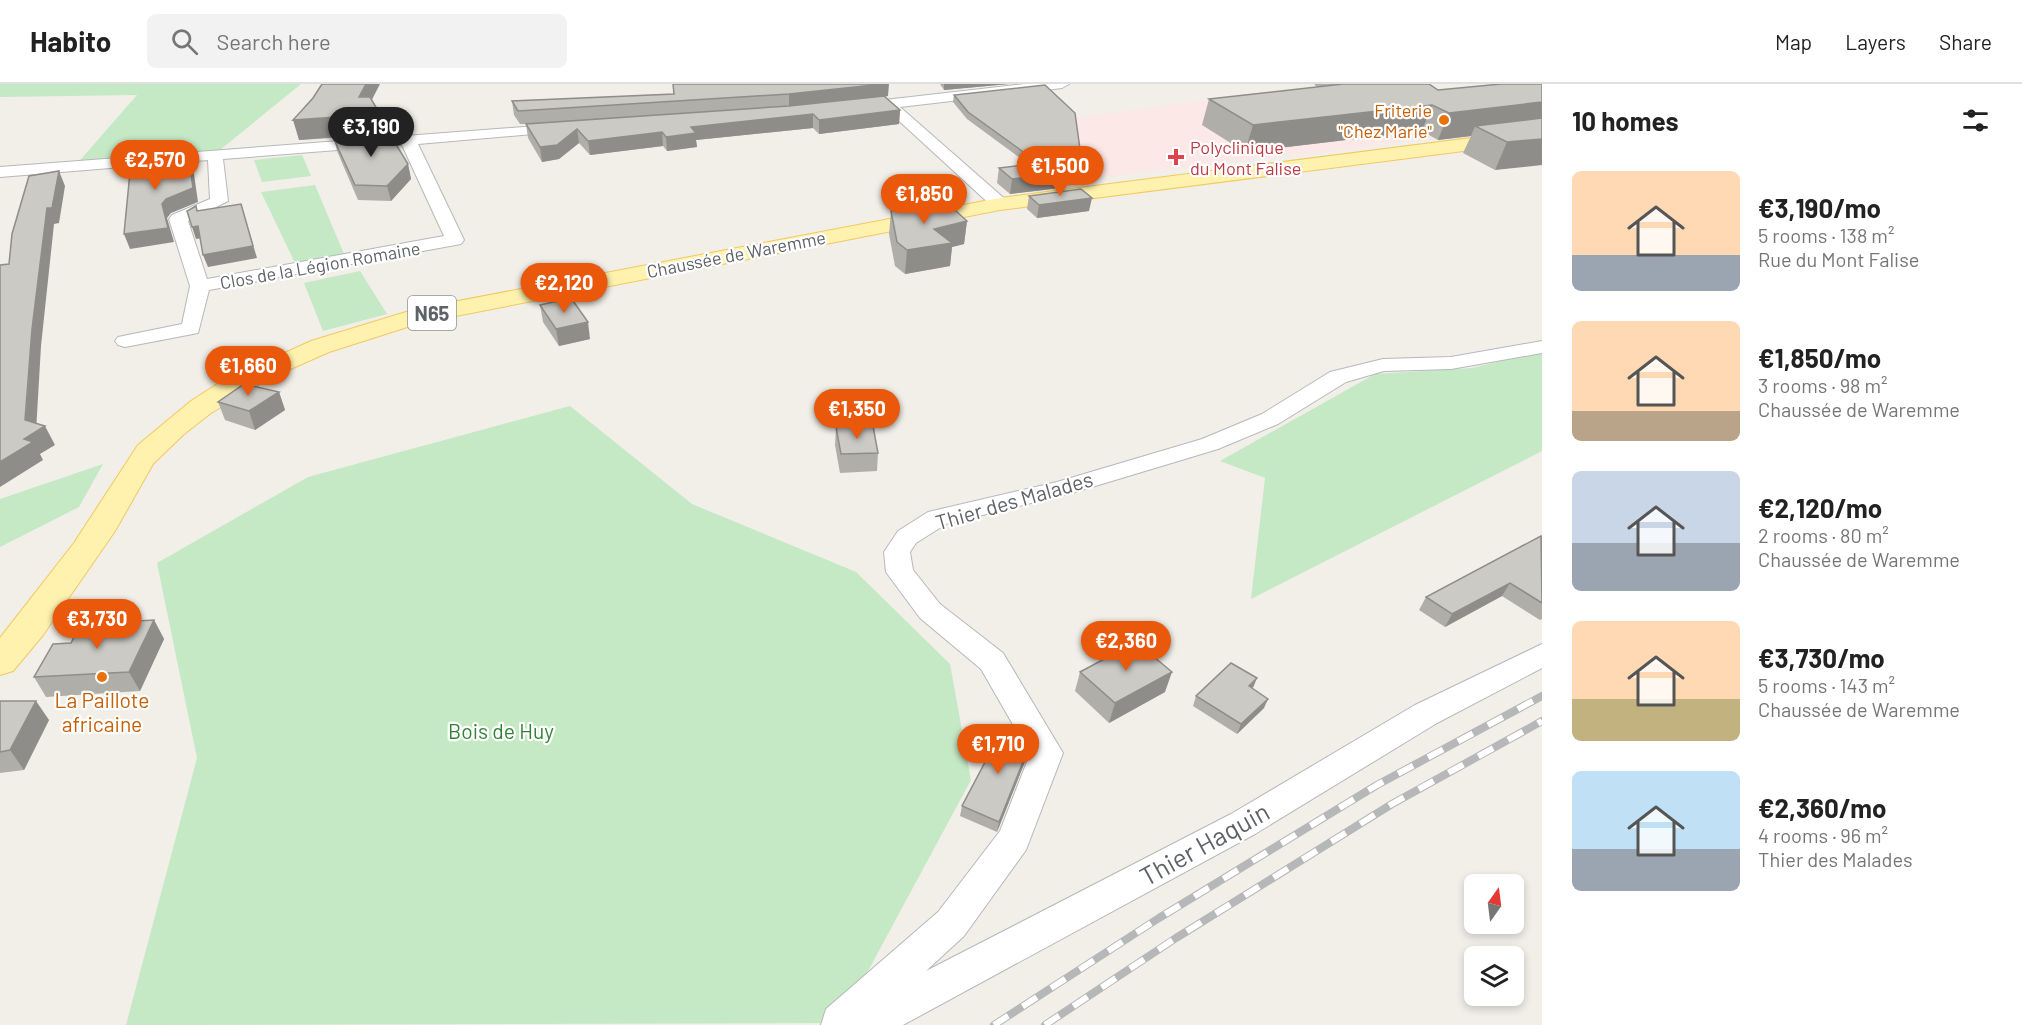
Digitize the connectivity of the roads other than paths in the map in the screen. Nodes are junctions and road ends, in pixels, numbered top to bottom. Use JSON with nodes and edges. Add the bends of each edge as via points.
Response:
{"nodes":[{"id":1,"x":1062,"y":84,"type":"edge"},
{"id":2,"x":889,"y":104,"type":"junction"},
{"id":3,"x":845,"y":108,"type":"edge"},
{"id":4,"x":574,"y":127,"type":"edge"},
{"id":5,"x":1542,"y":135,"type":"edge"},
{"id":6,"x":405,"y":139,"type":"junction"},
{"id":7,"x":215,"y":154,"type":"junction"},
{"id":8,"x":2,"y":176,"type":"edge"},
{"id":9,"x":1000,"y":204,"type":"junction"},
{"id":10,"x":200,"y":286,"type":"junction"},
{"id":11,"x":125,"y":341,"type":"dead end"},
{"id":12,"x":1542,"y":347,"type":"edge"},
{"id":13,"x":1542,"y":655,"type":"edge"},
{"id":14,"x":0,"y":662,"type":"edge"},
{"id":15,"x":849,"y":1024,"type":"edge"}],
"edges":[{"from":1,"to":2,"type":"street"},
{"from":2,"to":3,"type":"street"},
{"from":2,"to":9,"type":"street"},
{"from":4,"to":6,"type":"street"},
{"from":5,"to":9,"type":"main road","name":"Chaussée de Waremme","number":"N65"},
{"from":6,"to":7,"type":"street"},
{"from":6,"to":10,"type":"street","name":"Clos de la Légion Romaine","via":[[412,146],[454,240]]},
{"from":7,"to":8,"type":"street"},
{"from":7,"to":10,"type":"street","name":"Clos de la Légion Romaine","via":[[219,201],[178,219]]},
{"from":9,"to":14,"type":"main road","name":"Chaussée de Waremme","number":"N65","via":[[416,316],[359,332],[276,365],[193,412],[142,459],[60,588]]},
{"from":10,"to":11,"type":"street","via":[[191,329]]},
{"from":12,"to":15,"type":"street","name":"Thier des Malades","via":[[1450,363],[1383,365],[1338,376],[1270,419],[1210,444],[1063,488],[937,518],[907,537],[897,552],[900,572],[930,611],[992,661],[1047,753],[1014,838],[951,924]]},
{"from":13,"to":15,"type":"street","name":"Thier Haquin","via":[[1426,714],[1243,825]]}]}
